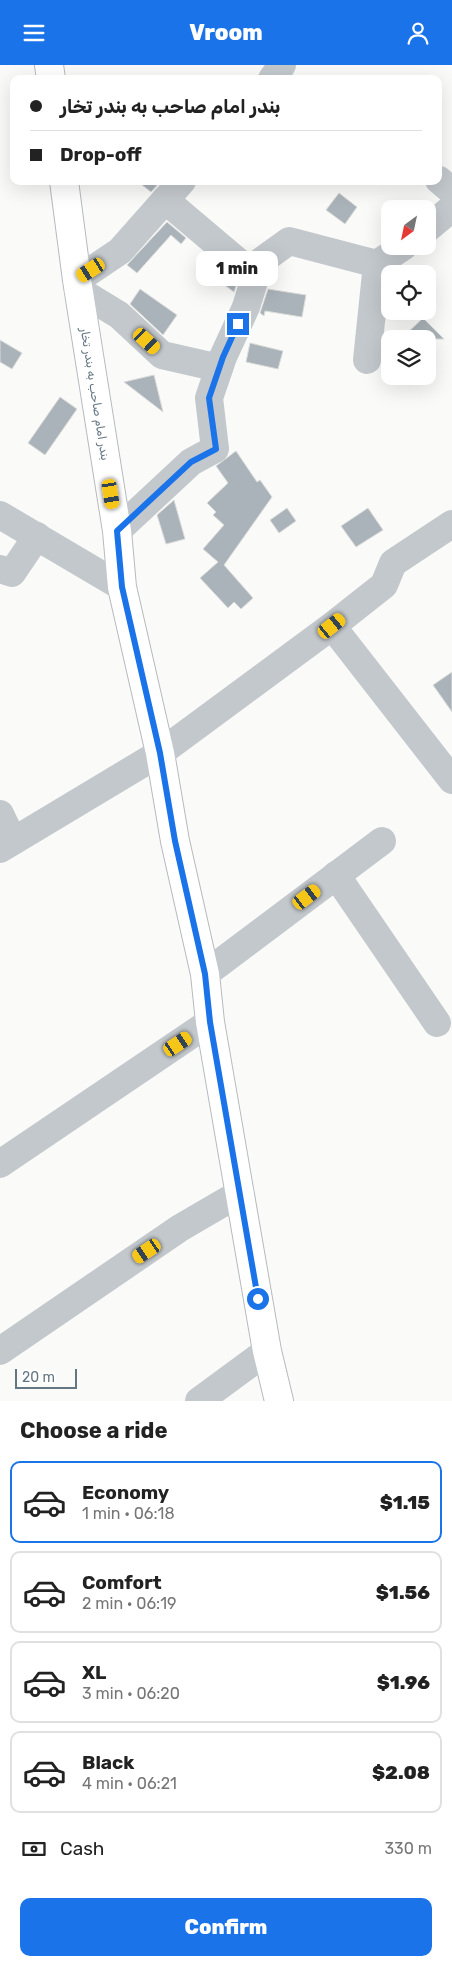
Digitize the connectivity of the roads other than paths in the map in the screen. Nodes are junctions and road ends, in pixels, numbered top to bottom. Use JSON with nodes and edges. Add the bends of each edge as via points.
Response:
{"nodes":[{"id":1,"x":442,"y":183,"type":"edge"},
{"id":2,"x":65,"y":185,"type":"edge"},
{"id":3,"x":174,"y":191,"type":"edge"},
{"id":4,"x":452,"y":191,"type":"edge"},
{"id":5,"x":452,"y":208,"type":"edge"},
{"id":6,"x":436,"y":221,"type":"edge"},
{"id":7,"x":390,"y":255,"type":"edge"},
{"id":8,"x":377,"y":264,"type":"junction"},
{"id":9,"x":255,"y":276,"type":"junction"},
{"id":10,"x":78,"y":285,"type":"junction"},
{"id":11,"x":367,"y":360,"type":"dead end"},
{"id":12,"x":219,"y":368,"type":"junction"},
{"id":13,"x":0,"y":515,"type":"edge"},
{"id":14,"x":452,"y":524,"type":"edge"},
{"id":15,"x":117,"y":531,"type":"junction"},
{"id":16,"x":37,"y":536,"type":"junction"},
{"id":17,"x":0,"y":569,"type":"edge"},
{"id":18,"x":122,"y":587,"type":"junction"},
{"id":19,"x":332,"y":626,"type":"junction"},
{"id":20,"x":160,"y":753,"type":"junction"},
{"id":21,"x":452,"y":780,"type":"edge"},
{"id":22,"x":0,"y":814,"type":"edge"},
{"id":23,"x":382,"y":841,"type":"dead end"},
{"id":24,"x":7,"y":845,"type":"edge"},
{"id":25,"x":336,"y":875,"type":"junction"},
{"id":26,"x":205,"y":974,"type":"junction"},
{"id":27,"x":210,"y":1022,"type":"junction"},
{"id":28,"x":437,"y":1023,"type":"dead end"},
{"id":29,"x":0,"y":1164,"type":"edge"},
{"id":30,"x":240,"y":1193,"type":"junction"},
{"id":31,"x":0,"y":1351,"type":"edge"},
{"id":32,"x":267,"y":1351,"type":"junction"},
{"id":33,"x":199,"y":1401,"type":"edge"},
{"id":34,"x":279,"y":1401,"type":"edge"}],
"edges":[{"from":1,"to":4,"type":"street"},
{"from":2,"to":10,"type":"main road","name":"بندر امام صاحب به بندر تخار"},
{"from":3,"to":9,"type":"street"},
{"from":3,"to":10,"type":"street","via":[[120,251]]},
{"from":5,"to":6,"type":"street"},
{"from":7,"to":8,"type":"street"},
{"from":8,"to":9,"type":"street","via":[[289,241],[260,262]]},
{"from":8,"to":11,"type":"street"},
{"from":9,"to":12,"type":"street","via":[[246,307]]},
{"from":10,"to":12,"type":"street","via":[[119,315],[162,355]]},
{"from":10,"to":15,"type":"main road","name":"بندر امام صاحب به بندر تخار"},
{"from":12,"to":15,"type":"street","via":[[209,398],[216,449],[191,462]]},
{"from":13,"to":16,"type":"street"},
{"from":14,"to":19,"type":"street","via":[[393,563],[384,585]]},
{"from":15,"to":18,"type":"main road","name":"بندر امام صاحب به بندر تخار"},
{"from":16,"to":17,"type":"street","via":[[12,573]]},
{"from":16,"to":18,"type":"street"},
{"from":18,"to":20,"type":"main road","name":"بندر امام صاحب به بندر تخار"},
{"from":19,"to":20,"type":"street"},
{"from":19,"to":21,"type":"street"},
{"from":20,"to":24,"type":"street"},
{"from":20,"to":26,"type":"main road","name":"بندر امام صاحب به بندر تخار","via":[[175,841]]},
{"from":22,"to":24,"type":"street"},
{"from":23,"to":25,"type":"street"},
{"from":25,"to":26,"type":"street"},
{"from":25,"to":28,"type":"street"},
{"from":26,"to":27,"type":"main road","name":"بندر امام صاحب به بندر تخار"},
{"from":27,"to":29,"type":"street"},
{"from":27,"to":30,"type":"main road","name":"بندر امام صاحب به بندر تخار"},
{"from":30,"to":31,"type":"street","via":[[180,1229]]},
{"from":30,"to":32,"type":"main road","name":"بندر امام صاحب به بندر تخار"},
{"from":32,"to":33,"type":"street"},
{"from":32,"to":34,"type":"main road","name":"بندر امام صاحب به بندر تخار"}]}
